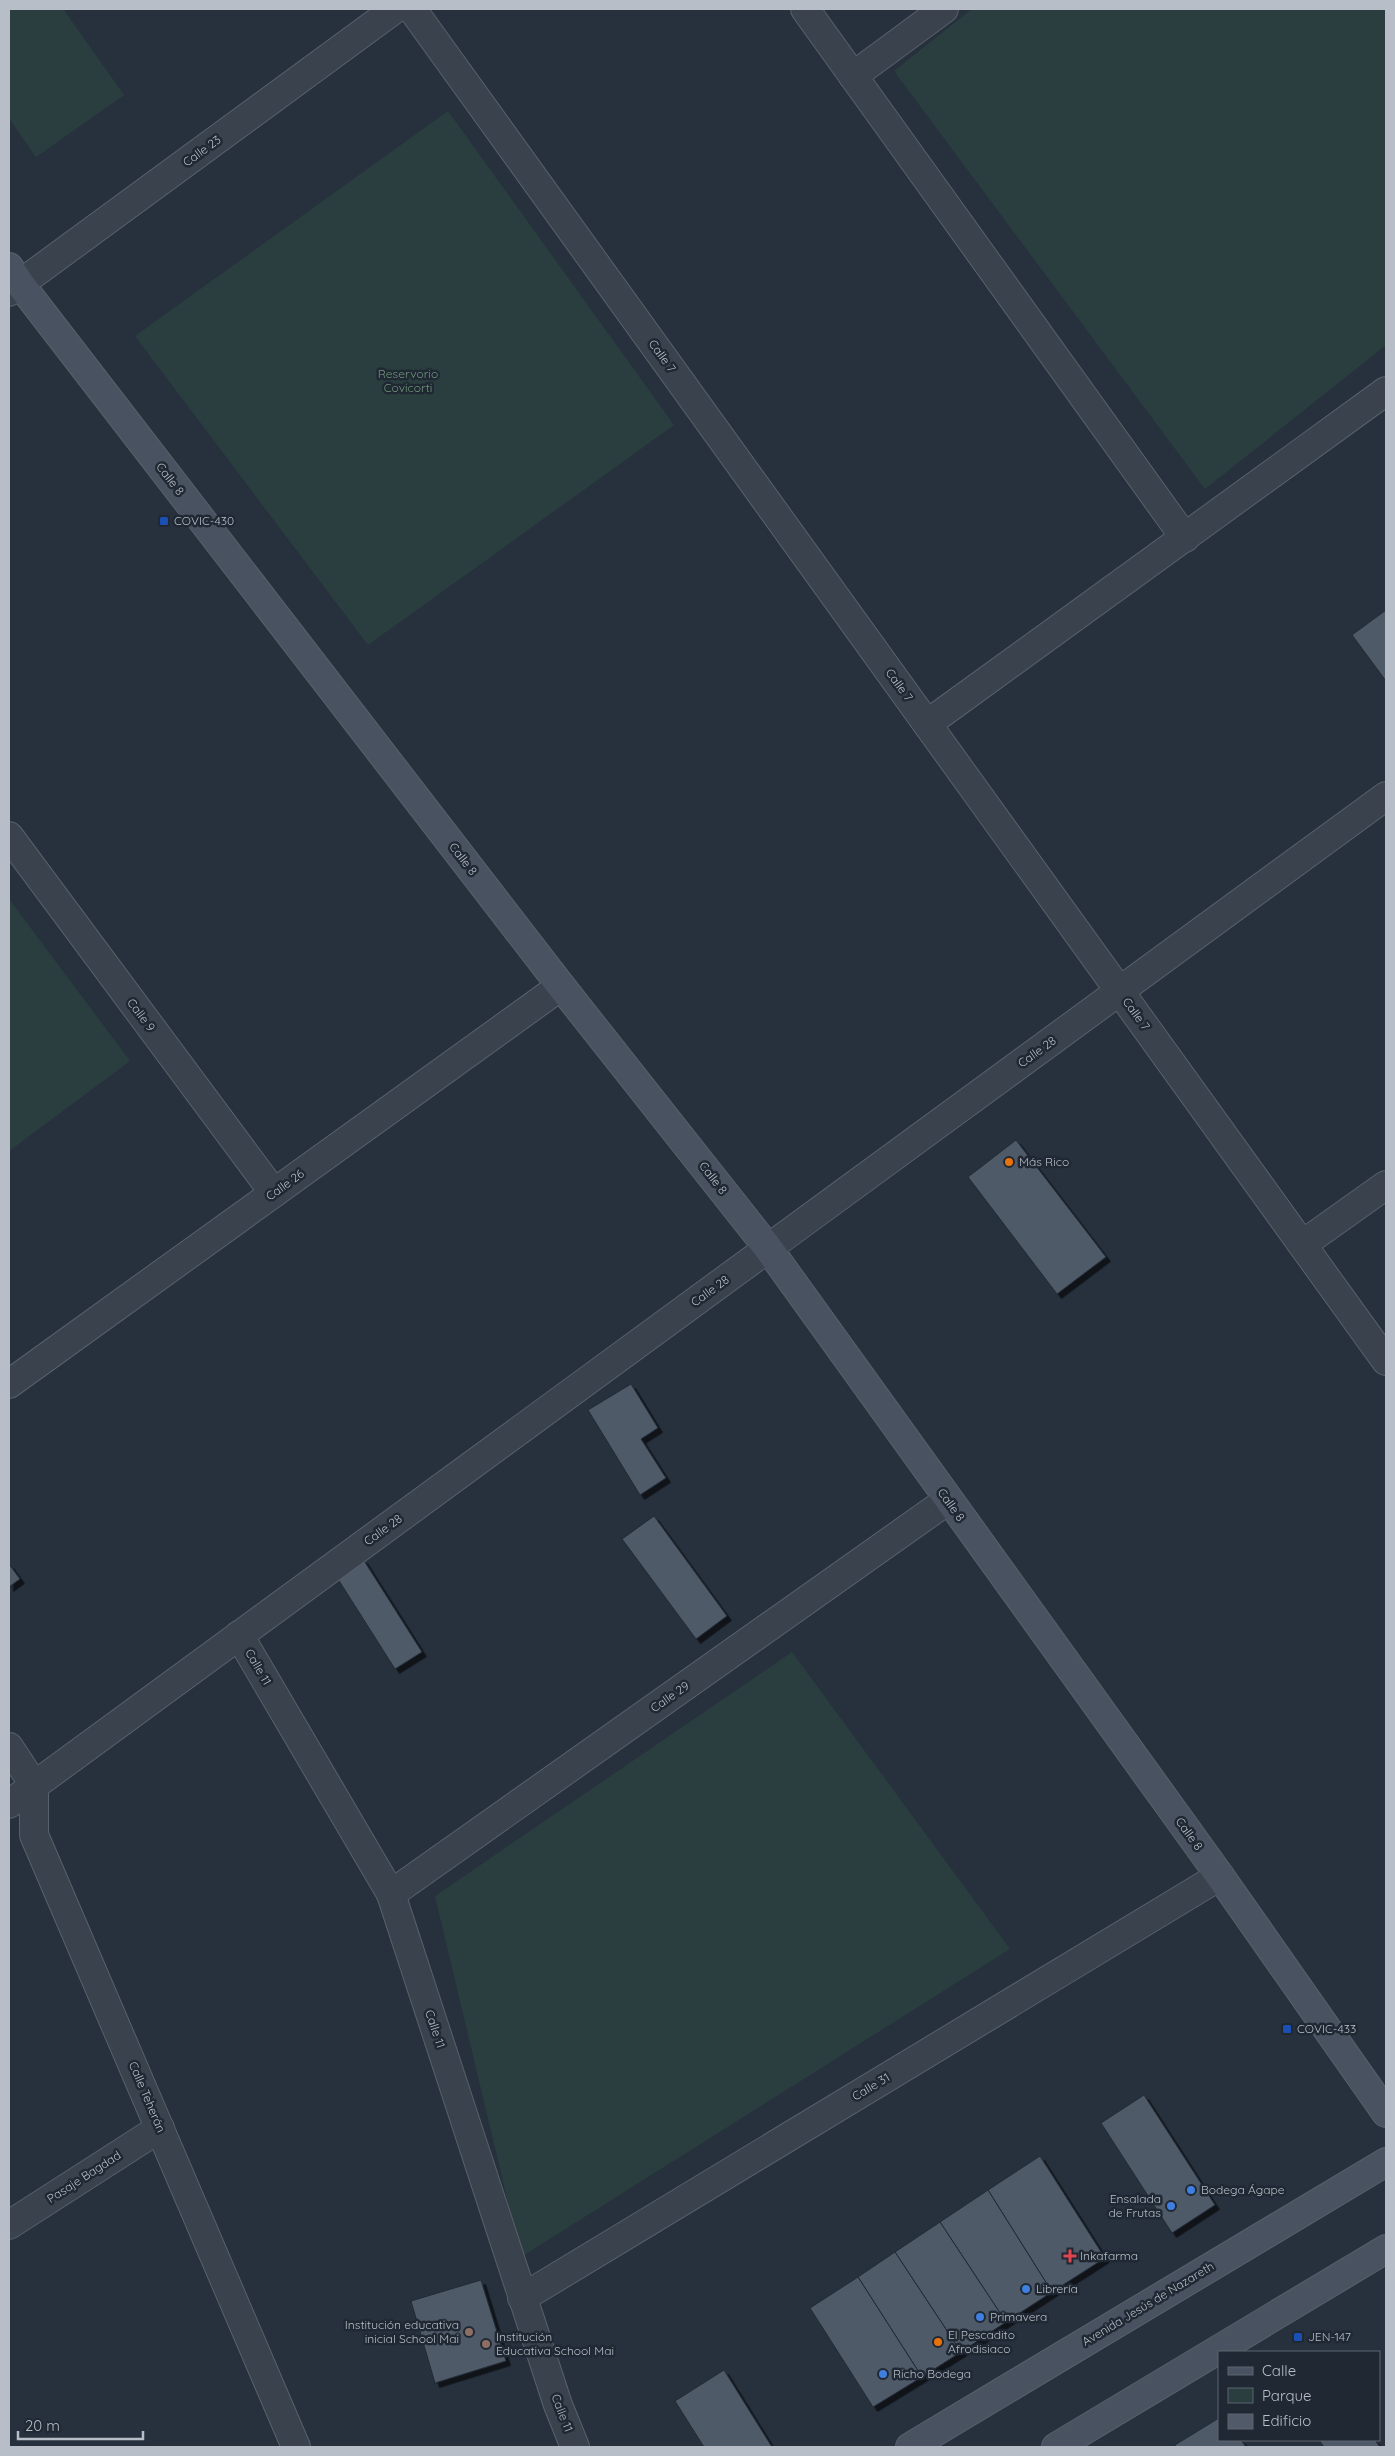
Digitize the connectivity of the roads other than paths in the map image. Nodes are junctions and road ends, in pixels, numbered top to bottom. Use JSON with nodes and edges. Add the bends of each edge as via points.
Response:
{"nodes":[{"id":1,"x":395,"y":9,"type":"edge"},
{"id":2,"x":412,"y":9,"type":"edge"},
{"id":3,"x":805,"y":9,"type":"edge"},
{"id":4,"x":944,"y":9,"type":"edge"},
{"id":5,"x":853,"y":76,"type":"junction"},
{"id":6,"x":12,"y":281,"type":"edge"},
{"id":7,"x":1386,"y":392,"type":"edge"},
{"id":8,"x":1185,"y":538,"type":"junction"},
{"id":9,"x":927,"y":724,"type":"junction"},
{"id":10,"x":1386,"y":796,"type":"edge"},
{"id":11,"x":9,"y":836,"type":"edge"},
{"id":12,"x":561,"y":986,"type":"junction"},
{"id":13,"x":1120,"y":991,"type":"junction"},
{"id":14,"x":1386,"y":1185,"type":"edge"},
{"id":15,"x":274,"y":1193,"type":"junction"},
{"id":16,"x":1303,"y":1244,"type":"junction"},
{"id":17,"x":768,"y":1248,"type":"junction"},
{"id":18,"x":1386,"y":1361,"type":"edge"},
{"id":19,"x":9,"y":1384,"type":"edge"},
{"id":20,"x":948,"y":1500,"type":"junction"},
{"id":21,"x":239,"y":1635,"type":"junction"},
{"id":22,"x":9,"y":1747,"type":"edge"},
{"id":23,"x":34,"y":1785,"type":"junction"},
{"id":24,"x":9,"y":1804,"type":"edge"},
{"id":25,"x":1220,"y":1876,"type":"junction"},
{"id":26,"x":391,"y":1894,"type":"junction"},
{"id":27,"x":1386,"y":2113,"type":"edge"},
{"id":28,"x":160,"y":2128,"type":"junction"},
{"id":29,"x":1386,"y":2162,"type":"edge"},
{"id":30,"x":9,"y":2225,"type":"edge"},
{"id":31,"x":1386,"y":2249,"type":"edge"},
{"id":32,"x":522,"y":2298,"type":"junction"},
{"id":33,"x":291,"y":2445,"type":"edge"},
{"id":34,"x":574,"y":2447,"type":"edge"},
{"id":35,"x":910,"y":2447,"type":"edge"},
{"id":36,"x":1056,"y":2447,"type":"edge"}],
"edges":[{"from":1,"to":6,"type":"street","name":"Calle 23"},
{"from":2,"to":9,"type":"street","name":"Calle 7"},
{"from":3,"to":5,"type":"street"},
{"from":4,"to":5,"type":"street"},
{"from":5,"to":8,"type":"street"},
{"from":6,"to":12,"type":"street","name":"Calle 8"},
{"from":7,"to":8,"type":"street"},
{"from":8,"to":9,"type":"street"},
{"from":9,"to":13,"type":"street","name":"Calle 7"},
{"from":10,"to":13,"type":"street","name":"Calle 28"},
{"from":11,"to":15,"type":"street","name":"Calle 9"},
{"from":12,"to":15,"type":"street","name":"Calle 26"},
{"from":12,"to":17,"type":"street","name":"Calle 8"},
{"from":13,"to":16,"type":"street","name":"Calle 7"},
{"from":13,"to":17,"type":"street","name":"Calle 28"},
{"from":14,"to":16,"type":"street"},
{"from":15,"to":19,"type":"street","name":"Calle 26"},
{"from":16,"to":18,"type":"street","name":"Calle 7"},
{"from":17,"to":20,"type":"street","name":"Calle 8"},
{"from":17,"to":21,"type":"street","name":"Calle 28"},
{"from":20,"to":25,"type":"street","name":"Calle 8"},
{"from":20,"to":26,"type":"street","name":"Calle 29"},
{"from":21,"to":23,"type":"street","name":"Calle 28"},
{"from":21,"to":26,"type":"street","name":"Calle 11"},
{"from":22,"to":23,"type":"street"},
{"from":23,"to":24,"type":"street","name":"Calle 28"},
{"from":23,"to":28,"type":"street","name":"Calle Teherán","via":[[34,1835]]},
{"from":25,"to":27,"type":"street","name":"Calle 8"},
{"from":25,"to":32,"type":"street","name":"Calle 31"},
{"from":26,"to":32,"type":"street","name":"Calle 11"},
{"from":28,"to":30,"type":"street","name":"Pasaje Bagdad"},
{"from":28,"to":33,"type":"street","name":"Calle Teherán"},
{"from":29,"to":35,"type":"street","name":"Avenida Jesús de Nazareth"},
{"from":31,"to":36,"type":"street"},
{"from":32,"to":34,"type":"street","name":"Calle 11"}]}
